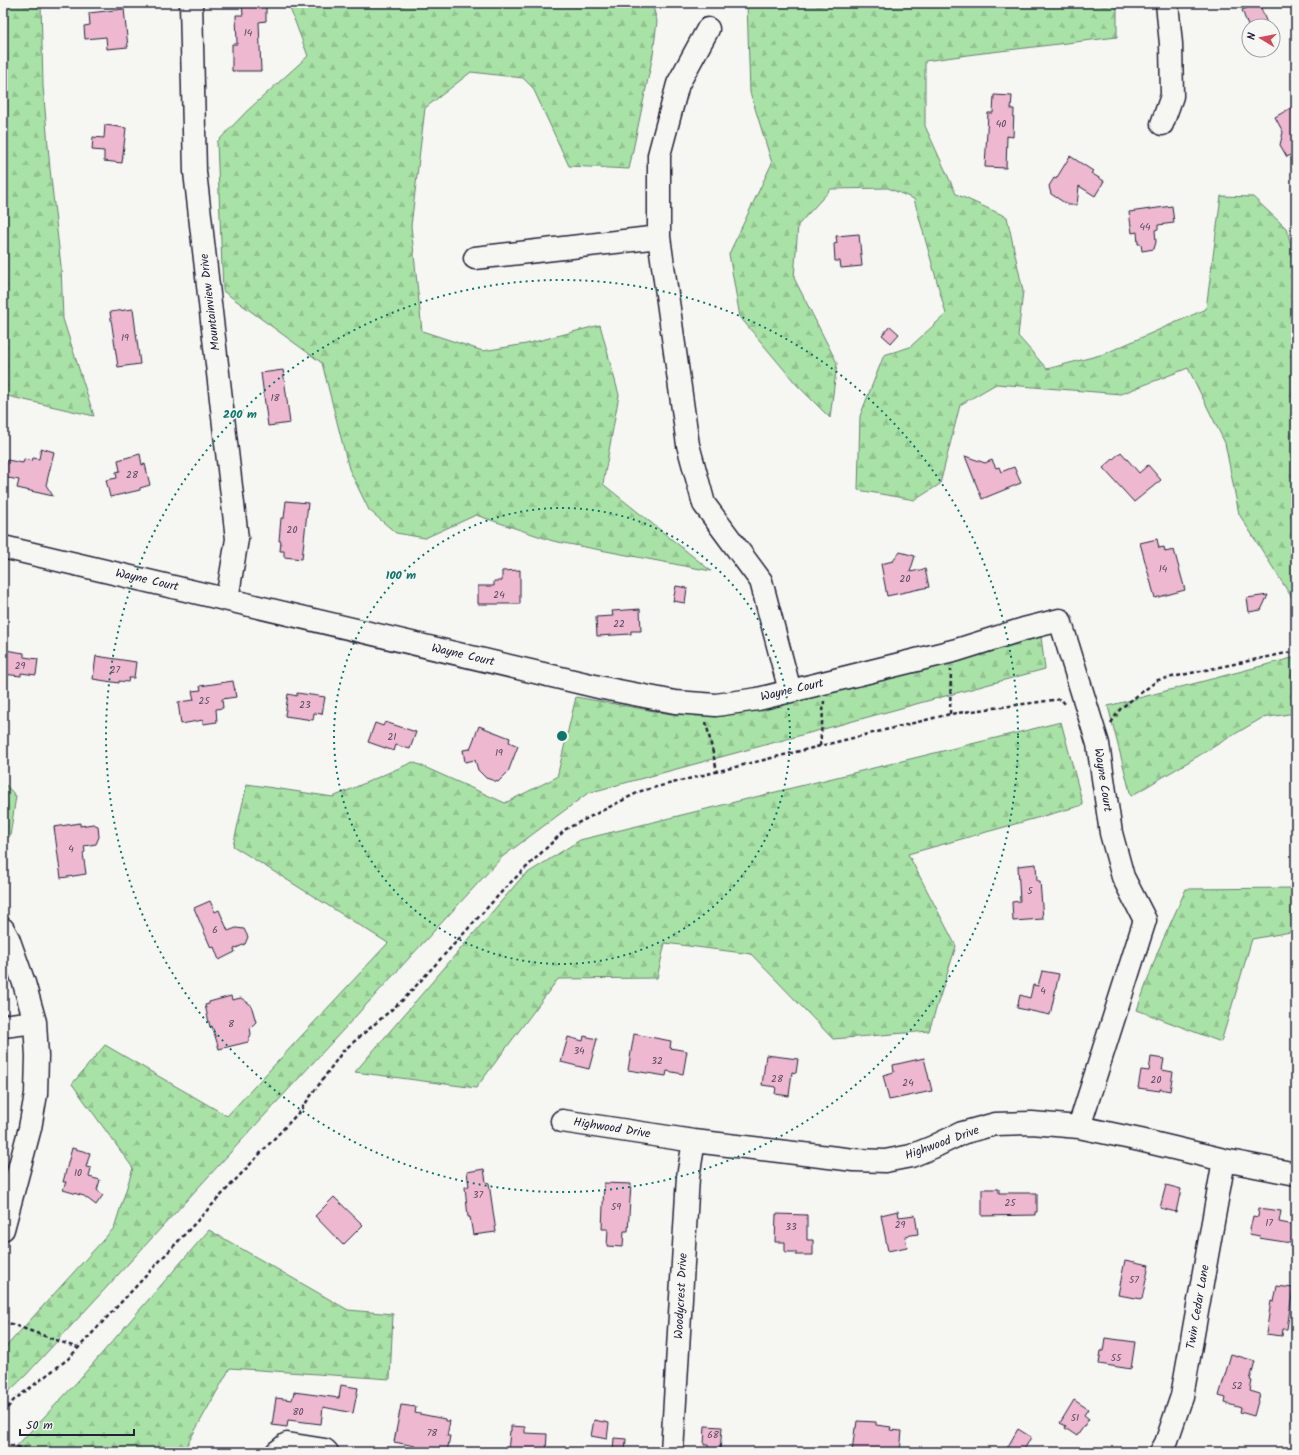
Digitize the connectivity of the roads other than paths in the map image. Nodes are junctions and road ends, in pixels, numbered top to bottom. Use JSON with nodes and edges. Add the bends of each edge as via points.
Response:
{"nodes":[{"id":1,"x":191,"y":3,"type":"edge"},
{"id":2,"x":1167,"y":3,"type":"edge"},
{"id":3,"x":708,"y":29,"type":"dead end"},
{"id":4,"x":1162,"y":124,"type":"dead end"},
{"id":5,"x":659,"y":238,"type":"junction"},
{"id":6,"x":475,"y":258,"type":"dead end"},
{"id":7,"x":3,"y":547,"type":"edge"},
{"id":8,"x":227,"y":599,"type":"junction"},
{"id":9,"x":790,"y":691,"type":"junction"},
{"id":10,"x":3,"y":929,"type":"edge"},
{"id":11,"x":35,"y":1022,"type":"junction"},
{"id":12,"x":3,"y":1026,"type":"edge"},
{"id":13,"x":562,"y":1121,"type":"dead end"},
{"id":14,"x":1079,"y":1127,"type":"junction"},
{"id":15,"x":694,"y":1141,"type":"junction"},
{"id":16,"x":1224,"y":1160,"type":"junction"},
{"id":17,"x":1296,"y":1174,"type":"edge"},
{"id":18,"x":3,"y":1228,"type":"edge"},
{"id":19,"x":277,"y":1452,"type":"edge"},
{"id":20,"x":327,"y":1452,"type":"edge"},
{"id":21,"x":672,"y":1452,"type":"edge"},
{"id":22,"x":1161,"y":1452,"type":"edge"}],
"edges":[{"from":1,"to":8,"type":"street","name":"Mountainview Drive","via":[[194,172],[237,538]]},
{"from":2,"to":4,"type":"street","via":[[1172,96]]},
{"from":3,"to":5,"type":"street","via":[[678,84],[659,155]]},
{"from":5,"to":6,"type":"street"},
{"from":5,"to":9,"type":"street","via":[[688,445],[704,504],[761,581]]},
{"from":7,"to":8,"type":"street","name":"Wayne Court"},
{"from":8,"to":9,"type":"street","name":"Wayne Court","via":[[603,688],[675,702],[716,705]]},
{"from":9,"to":14,"type":"street","name":"Wayne Court","via":[[951,652],[1060,620],[1098,744],[1111,833],[1123,877],[1145,920]]},
{"from":10,"to":11,"type":"street","via":[[24,983]]},
{"from":11,"to":12,"type":"street"},
{"from":11,"to":18,"type":"street","via":[[36,1094],[30,1128]]},
{"from":13,"to":15,"type":"street","name":"Highwood Drive"},
{"from":14,"to":15,"type":"street","name":"Highwood Drive","via":[[1032,1123],[995,1124],[962,1133],[911,1156],[886,1161],[854,1160]]},
{"from":14,"to":16,"type":"street","name":"Highwood Drive"},
{"from":15,"to":21,"type":"street","name":"Woodycrest Drive","via":[[688,1177]]},
{"from":16,"to":17,"type":"street","name":"Highwood Drive"},
{"from":16,"to":22,"type":"street","name":"Twin Cedar Lane","via":[[1182,1396]]},
{"from":19,"to":20,"type":"street","via":[[287,1444]]}]}
